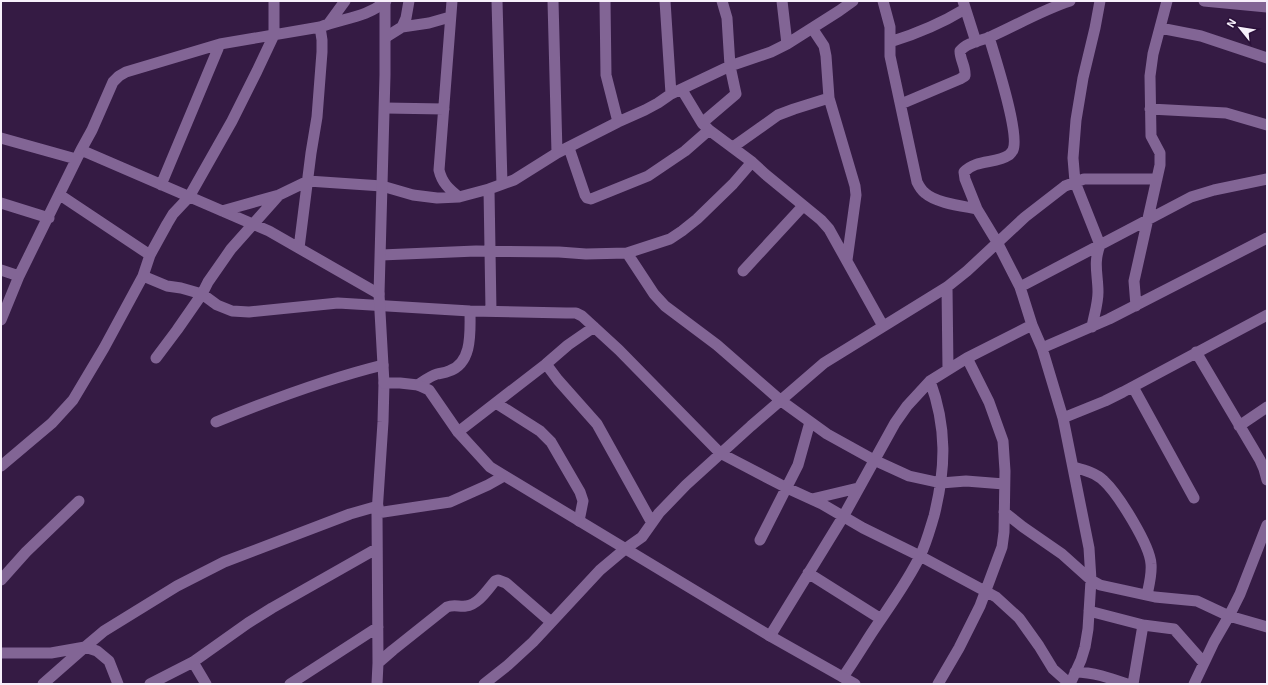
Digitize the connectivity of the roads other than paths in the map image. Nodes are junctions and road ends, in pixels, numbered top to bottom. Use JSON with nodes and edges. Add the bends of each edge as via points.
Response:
{"nodes":[{"id":1,"x":274,"y":1,"type":"edge"},
{"id":2,"x":345,"y":1,"type":"edge"},
{"id":3,"x":385,"y":1,"type":"edge"},
{"id":4,"x":409,"y":1,"type":"edge"},
{"id":5,"x":452,"y":1,"type":"edge"},
{"id":6,"x":497,"y":1,"type":"edge"},
{"id":7,"x":553,"y":1,"type":"edge"},
{"id":8,"x":605,"y":1,"type":"edge"},
{"id":9,"x":665,"y":1,"type":"edge"},
{"id":10,"x":722,"y":1,"type":"edge"},
{"id":11,"x":782,"y":1,"type":"edge"},
{"id":12,"x":853,"y":1,"type":"edge"},
{"id":13,"x":883,"y":1,"type":"edge"},
{"id":14,"x":1070,"y":1,"type":"edge"},
{"id":15,"x":1100,"y":1,"type":"edge"},
{"id":16,"x":1167,"y":1,"type":"edge"},
{"id":17,"x":1204,"y":1,"type":"edge"},
{"id":18,"x":964,"y":5,"type":"edge"},
{"id":19,"x":1267,"y":7,"type":"edge"},
{"id":20,"x":450,"y":17,"type":"junction"},
{"id":21,"x":325,"y":25,"type":"junction"},
{"id":22,"x":402,"y":28,"type":"junction"},
{"id":23,"x":812,"y":28,"type":"junction"},
{"id":24,"x":1160,"y":28,"type":"junction"},
{"id":25,"x":274,"y":34,"type":"junction"},
{"id":26,"x":386,"y":37,"type":"junction"},
{"id":27,"x":989,"y":37,"type":"junction"},
{"id":28,"x":890,"y":42,"type":"junction"},
{"id":29,"x":976,"y":42,"type":"junction"},
{"id":30,"x":220,"y":44,"type":"junction"},
{"id":31,"x":787,"y":44,"type":"junction"},
{"id":32,"x":1267,"y":58,"type":"edge"},
{"id":33,"x":730,"y":66,"type":"junction"},
{"id":34,"x":682,"y":90,"type":"junction"},
{"id":35,"x":671,"y":94,"type":"junction"},
{"id":36,"x":829,"y":98,"type":"junction"},
{"id":37,"x":901,"y":104,"type":"junction"},
{"id":38,"x":385,"y":108,"type":"junction"},
{"id":39,"x":444,"y":109,"type":"junction"},
{"id":40,"x":1150,"y":109,"type":"junction"},
{"id":41,"x":618,"y":122,"type":"junction"},
{"id":42,"x":1267,"y":125,"type":"edge"},
{"id":43,"x":706,"y":127,"type":"junction"},
{"id":44,"x":1,"y":138,"type":"edge"},
{"id":45,"x":733,"y":147,"type":"junction"},
{"id":46,"x":569,"y":148,"type":"junction"},
{"id":47,"x":557,"y":154,"type":"junction"},
{"id":48,"x":79,"y":155,"type":"junction"},
{"id":49,"x":752,"y":162,"type":"junction"},
{"id":50,"x":1267,"y":179,"type":"edge"},
{"id":51,"x":1157,"y":180,"type":"junction"},
{"id":52,"x":308,"y":181,"type":"junction"},
{"id":53,"x":1075,"y":182,"type":"junction"},
{"id":54,"x":502,"y":184,"type":"junction"},
{"id":55,"x":161,"y":185,"type":"junction"},
{"id":56,"x":382,"y":186,"type":"junction"},
{"id":57,"x":489,"y":189,"type":"junction"},
{"id":58,"x":279,"y":194,"type":"junction"},
{"id":59,"x":60,"y":195,"type":"junction"},
{"id":60,"x":190,"y":197,"type":"junction"},
{"id":61,"x":460,"y":197,"type":"junction"},
{"id":62,"x":1,"y":203,"type":"edge"},
{"id":63,"x":803,"y":206,"type":"junction"},
{"id":64,"x":977,"y":209,"type":"junction"},
{"id":65,"x":222,"y":211,"type":"junction"},
{"id":66,"x":49,"y":218,"type":"junction"},
{"id":67,"x":1147,"y":220,"type":"junction"},
{"id":68,"x":252,"y":225,"type":"junction"},
{"id":69,"x":1267,"y":238,"type":"edge"},
{"id":70,"x":997,"y":242,"type":"junction"},
{"id":71,"x":1100,"y":245,"type":"junction"},
{"id":72,"x":299,"y":248,"type":"junction"},
{"id":73,"x":490,"y":252,"type":"junction"},
{"id":74,"x":627,"y":253,"type":"junction"},
{"id":75,"x":150,"y":255,"type":"junction"},
{"id":76,"x":381,"y":255,"type":"junction"},
{"id":77,"x":847,"y":260,"type":"junction"},
{"id":78,"x":1,"y":270,"type":"edge"},
{"id":79,"x":743,"y":271,"type":"dead end"},
{"id":80,"x":19,"y":276,"type":"junction"},
{"id":81,"x":143,"y":276,"type":"junction"},
{"id":82,"x":947,"y":287,"type":"junction"},
{"id":83,"x":1020,"y":287,"type":"junction"},
{"id":84,"x":202,"y":294,"type":"junction"},
{"id":85,"x":380,"y":299,"type":"junction"},
{"id":86,"x":1136,"y":306,"type":"junction"},
{"id":87,"x":470,"y":311,"type":"junction"},
{"id":88,"x":491,"y":311,"type":"junction"},
{"id":89,"x":1267,"y":315,"type":"edge"},
{"id":90,"x":1,"y":320,"type":"edge"},
{"id":91,"x":1032,"y":325,"type":"junction"},
{"id":92,"x":883,"y":326,"type":"junction"},
{"id":93,"x":594,"y":327,"type":"junction"},
{"id":94,"x":1092,"y":327,"type":"junction"},
{"id":95,"x":1042,"y":348,"type":"junction"},
{"id":96,"x":1196,"y":352,"type":"junction"},
{"id":97,"x":156,"y":358,"type":"dead end"},
{"id":98,"x":967,"y":358,"type":"junction"},
{"id":99,"x":546,"y":364,"type":"junction"},
{"id":100,"x":383,"y":366,"type":"junction"},
{"id":101,"x":948,"y":370,"type":"junction"},
{"id":102,"x":930,"y":381,"type":"junction"},
{"id":103,"x":384,"y":383,"type":"junction"},
{"id":104,"x":418,"y":385,"type":"junction"},
{"id":105,"x":1133,"y":387,"type":"junction"},
{"id":106,"x":780,"y":400,"type":"junction"},
{"id":107,"x":496,"y":403,"type":"junction"},
{"id":108,"x":1267,"y":407,"type":"edge"},
{"id":109,"x":1063,"y":418,"type":"junction"},
{"id":110,"x":216,"y":422,"type":"dead end"},
{"id":111,"x":810,"y":422,"type":"junction"},
{"id":112,"x":1240,"y":426,"type":"junction"},
{"id":113,"x":458,"y":432,"type":"junction"},
{"id":114,"x":720,"y":453,"type":"junction"},
{"id":115,"x":874,"y":460,"type":"junction"},
{"id":116,"x":1,"y":466,"type":"edge"},
{"id":117,"x":490,"y":467,"type":"junction"},
{"id":118,"x":1073,"y":467,"type":"junction"},
{"id":119,"x":504,"y":476,"type":"junction"},
{"id":120,"x":1267,"y":480,"type":"edge"},
{"id":121,"x":941,"y":483,"type":"junction"},
{"id":122,"x":1004,"y":484,"type":"junction"},
{"id":123,"x":488,"y":485,"type":"junction"},
{"id":124,"x":787,"y":488,"type":"junction"},
{"id":125,"x":858,"y":488,"type":"junction"},
{"id":126,"x":1194,"y":498,"type":"dead end"},
{"id":127,"x":812,"y":499,"type":"junction"},
{"id":128,"x":79,"y":500,"type":"dead end"},
{"id":129,"x":377,"y":510,"type":"junction"},
{"id":130,"x":1004,"y":512,"type":"junction"},
{"id":131,"x":843,"y":517,"type":"junction"},
{"id":132,"x":579,"y":521,"type":"junction"},
{"id":133,"x":652,"y":523,"type":"junction"},
{"id":134,"x":1267,"y":525,"type":"edge"},
{"id":135,"x":760,"y":540,"type":"dead end"},
{"id":136,"x":376,"y":549,"type":"junction"},
{"id":137,"x":625,"y":549,"type":"junction"},
{"id":138,"x":920,"y":556,"type":"junction"},
{"id":139,"x":808,"y":573,"type":"junction"},
{"id":140,"x":1,"y":580,"type":"edge"},
{"id":141,"x":1091,"y":580,"type":"junction"},
{"id":142,"x":986,"y":590,"type":"junction"},
{"id":143,"x":1146,"y":595,"type":"junction"},
{"id":144,"x":1089,"y":611,"type":"junction"},
{"id":145,"x":1229,"y":616,"type":"junction"},
{"id":146,"x":881,"y":619,"type":"junction"},
{"id":147,"x":551,"y":622,"type":"junction"},
{"id":148,"x":1143,"y":625,"type":"junction"},
{"id":149,"x":378,"y":627,"type":"junction"},
{"id":150,"x":1267,"y":627,"type":"edge"},
{"id":151,"x":770,"y":636,"type":"junction"},
{"id":152,"x":85,"y":647,"type":"junction"},
{"id":153,"x":1,"y":653,"type":"edge"},
{"id":154,"x":192,"y":662,"type":"junction"},
{"id":155,"x":378,"y":663,"type":"junction"},
{"id":156,"x":1204,"y":663,"type":"junction"},
{"id":157,"x":1075,"y":672,"type":"junction"},
{"id":158,"x":843,"y":677,"type":"junction"},
{"id":159,"x":937,"y":683,"type":"edge"},
{"id":160,"x":43,"y":684,"type":"edge"},
{"id":161,"x":118,"y":684,"type":"edge"},
{"id":162,"x":150,"y":684,"type":"edge"},
{"id":163,"x":206,"y":684,"type":"edge"},
{"id":164,"x":290,"y":684,"type":"edge"},
{"id":165,"x":377,"y":684,"type":"edge"},
{"id":166,"x":484,"y":684,"type":"edge"},
{"id":167,"x":855,"y":684,"type":"edge"},
{"id":168,"x":1070,"y":684,"type":"edge"},
{"id":169,"x":1127,"y":684,"type":"edge"},
{"id":170,"x":1133,"y":684,"type":"edge"},
{"id":171,"x":1194,"y":684,"type":"edge"}],
"edges":[{"from":1,"to":25,"type":"street"},
{"from":2,"to":21,"type":"street"},
{"from":3,"to":21,"type":"street","via":[[377,8],[354,18]]},
{"from":3,"to":26,"type":"street"},
{"from":4,"to":22,"type":"street"},
{"from":5,"to":20,"type":"street"},
{"from":6,"to":54,"type":"street"},
{"from":7,"to":47,"type":"street"},
{"from":8,"to":41,"type":"street","via":[[606,75]]},
{"from":9,"to":35,"type":"street"},
{"from":10,"to":33,"type":"street"},
{"from":11,"to":31,"type":"street"},
{"from":12,"to":23,"type":"street"},
{"from":13,"to":28,"type":"street","via":[[890,27]]},
{"from":14,"to":27,"type":"street"},
{"from":15,"to":53,"type":"street","via":[[1076,120],[1073,158]]},
{"from":16,"to":24,"type":"street"},
{"from":17,"to":19,"type":"street"},
{"from":18,"to":28,"type":"street","via":[[956,15]]},
{"from":18,"to":29,"type":"street"},
{"from":20,"to":22,"type":"street"},
{"from":20,"to":39,"type":"street"},
{"from":21,"to":25,"type":"street"},
{"from":21,"to":52,"type":"street","via":[[317,117]]},
{"from":22,"to":26,"type":"street"},
{"from":23,"to":31,"type":"street"},
{"from":23,"to":36,"type":"street","via":[[824,46]]},
{"from":24,"to":32,"type":"street","via":[[1201,36]]},
{"from":24,"to":40,"type":"street","via":[[1150,76]]},
{"from":25,"to":30,"type":"street"},
{"from":25,"to":60,"type":"street","via":[[232,122]]},
{"from":26,"to":38,"type":"street"},
{"from":27,"to":29,"type":"street"},
{"from":27,"to":64,"type":"street","via":[[1008,100],[1014,149],[1005,157],[981,163],[964,172]]},
{"from":28,"to":37,"type":"street","via":[[890,56]]},
{"from":29,"to":37,"type":"street","via":[[964,47],[960,52],[965,76]]},
{"from":30,"to":48,"type":"street","via":[[136,68],[119,76]]},
{"from":30,"to":55,"type":"street"},
{"from":31,"to":33,"type":"street"},
{"from":33,"to":34,"type":"street"},
{"from":33,"to":43,"type":"street","via":[[736,94]]},
{"from":34,"to":35,"type":"street"},
{"from":34,"to":43,"type":"street"},
{"from":35,"to":41,"type":"street","via":[[645,110]]},
{"from":36,"to":45,"type":"street","via":[[778,115]]},
{"from":36,"to":77,"type":"street","via":[[856,190]]},
{"from":37,"to":64,"type":"street","via":[[917,182],[923,192],[931,198]]},
{"from":38,"to":39,"type":"street"},
{"from":38,"to":56,"type":"street"},
{"from":39,"to":61,"type":"street","via":[[438,170],[448,188]]},
{"from":40,"to":42,"type":"street","via":[[1226,113]]},
{"from":40,"to":51,"type":"street","via":[[1151,136],[1160,153]]},
{"from":41,"to":46,"type":"street"},
{"from":43,"to":45,"type":"street"},
{"from":43,"to":46,"type":"street","via":[[685,151],[648,176],[591,199],[585,195]]},
{"from":44,"to":48,"type":"street"},
{"from":45,"to":49,"type":"street"},
{"from":46,"to":47,"type":"street"},
{"from":47,"to":54,"type":"street","via":[[514,180]]},
{"from":48,"to":55,"type":"street"},
{"from":48,"to":59,"type":"street"},
{"from":49,"to":63,"type":"street"},
{"from":49,"to":74,"type":"street","via":[[733,184],[682,231],[670,238]]},
{"from":50,"to":67,"type":"street","via":[[1191,197]]},
{"from":51,"to":53,"type":"street","via":[[1084,179]]},
{"from":51,"to":67,"type":"street"},
{"from":52,"to":56,"type":"street"},
{"from":52,"to":58,"type":"street"},
{"from":52,"to":72,"type":"street"},
{"from":53,"to":70,"type":"street","via":[[1065,186]]},
{"from":53,"to":71,"type":"street"},
{"from":54,"to":57,"type":"street"},
{"from":55,"to":60,"type":"street"},
{"from":56,"to":61,"type":"street","via":[[437,198]]},
{"from":56,"to":76,"type":"street"},
{"from":57,"to":61,"type":"street"},
{"from":57,"to":73,"type":"street"},
{"from":58,"to":65,"type":"street"},
{"from":58,"to":68,"type":"street"},
{"from":59,"to":66,"type":"street"},
{"from":59,"to":75,"type":"street"},
{"from":60,"to":65,"type":"street"},
{"from":60,"to":75,"type":"street","via":[[173,214]]},
{"from":62,"to":66,"type":"street"},
{"from":63,"to":77,"type":"street","via":[[829,229]]},
{"from":63,"to":79,"type":"street"},
{"from":64,"to":70,"type":"street"},
{"from":65,"to":68,"type":"street"},
{"from":66,"to":80,"type":"street"},
{"from":67,"to":71,"type":"street"},
{"from":67,"to":86,"type":"street","via":[[1134,281]]},
{"from":68,"to":72,"type":"street","via":[[269,231]]},
{"from":68,"to":84,"type":"street","via":[[224,259]]},
{"from":69,"to":86,"type":"street"},
{"from":70,"to":82,"type":"street"},
{"from":70,"to":83,"type":"street"},
{"from":71,"to":83,"type":"street"},
{"from":71,"to":94,"type":"street","via":[[1096,260],[1098,295]]},
{"from":72,"to":85,"type":"street"},
{"from":73,"to":74,"type":"street"},
{"from":73,"to":76,"type":"street"},
{"from":73,"to":88,"type":"street"},
{"from":74,"to":106,"type":"street","via":[[665,306],[717,345]]},
{"from":75,"to":81,"type":"street"},
{"from":76,"to":85,"type":"street"},
{"from":77,"to":92,"type":"street"},
{"from":78,"to":80,"type":"street"},
{"from":80,"to":90,"type":"street"},
{"from":81,"to":84,"type":"street","via":[[167,286]]},
{"from":81,"to":116,"type":"street","via":[[73,400],[52,423]]},
{"from":82,"to":92,"type":"street"},
{"from":82,"to":101,"type":"street"},
{"from":83,"to":91,"type":"street"},
{"from":84,"to":85,"type":"street","via":[[217,305],[249,312]]},
{"from":84,"to":97,"type":"street"},
{"from":85,"to":87,"type":"street"},
{"from":85,"to":100,"type":"street"},
{"from":86,"to":94,"type":"street"},
{"from":87,"to":88,"type":"street"},
{"from":87,"to":104,"type":"street","via":[[471,337],[464,358],[450,371],[436,374]]},
{"from":88,"to":93,"type":"street","via":[[576,314]]},
{"from":89,"to":96,"type":"street"},
{"from":91,"to":95,"type":"street"},
{"from":91,"to":98,"type":"street"},
{"from":92,"to":106,"type":"street","via":[[824,363]]},
{"from":93,"to":99,"type":"street"},
{"from":93,"to":114,"type":"street"},
{"from":94,"to":95,"type":"street"},
{"from":95,"to":109,"type":"street"},
{"from":96,"to":105,"type":"street"},
{"from":96,"to":112,"type":"street"},
{"from":98,"to":101,"type":"street"},
{"from":98,"to":122,"type":"street","via":[[989,402],[1003,441]]},
{"from":99,"to":107,"type":"street"},
{"from":99,"to":133,"type":"street","via":[[597,424]]},
{"from":100,"to":103,"type":"street"},
{"from":100,"to":110,"type":"street","via":[[307,387]]},
{"from":101,"to":102,"type":"street"},
{"from":102,"to":115,"type":"street","via":[[907,406]]},
{"from":102,"to":121,"type":"street","via":[[940,409],[942,424]]},
{"from":103,"to":104,"type":"street"},
{"from":103,"to":129,"type":"street"},
{"from":104,"to":113,"type":"street","via":[[429,390]]},
{"from":105,"to":109,"type":"street"},
{"from":105,"to":126,"type":"street"},
{"from":106,"to":111,"type":"street"},
{"from":106,"to":114,"type":"street"},
{"from":107,"to":113,"type":"street"},
{"from":107,"to":132,"type":"street","via":[[540,431],[551,442],[580,492],[583,501]]},
{"from":108,"to":112,"type":"street"},
{"from":109,"to":118,"type":"street"},
{"from":111,"to":115,"type":"street"},
{"from":111,"to":124,"type":"street","via":[[798,465]]},
{"from":112,"to":120,"type":"street","via":[[1260,460]]},
{"from":113,"to":117,"type":"street"},
{"from":114,"to":124,"type":"street"},
{"from":114,"to":133,"type":"street","via":[[667,503]]},
{"from":115,"to":121,"type":"street","via":[[908,476]]},
{"from":115,"to":125,"type":"street"},
{"from":117,"to":119,"type":"street"},
{"from":117,"to":123,"type":"street"},
{"from":118,"to":141,"type":"street","via":[[1089,548]]},
{"from":118,"to":143,"type":"street","via":[[1090,472],[1104,482],[1133,521],[1151,563],[1151,576]]},
{"from":119,"to":123,"type":"street"},
{"from":119,"to":132,"type":"street"},
{"from":121,"to":122,"type":"street","via":[[966,481]]},
{"from":121,"to":138,"type":"street"},
{"from":122,"to":130,"type":"street"},
{"from":123,"to":129,"type":"street","via":[[450,502]]},
{"from":124,"to":127,"type":"street"},
{"from":124,"to":135,"type":"street"},
{"from":125,"to":127,"type":"street"},
{"from":125,"to":131,"type":"street"},
{"from":127,"to":131,"type":"street"},
{"from":128,"to":140,"type":"street"},
{"from":129,"to":136,"type":"street"},
{"from":129,"to":152,"type":"street","via":[[350,514],[224,562],[177,586],[104,631]]},
{"from":130,"to":141,"type":"street","via":[[1062,554]]},
{"from":130,"to":142,"type":"street","via":[[1002,547]]},
{"from":131,"to":138,"type":"street"},
{"from":131,"to":139,"type":"street"},
{"from":132,"to":137,"type":"street"},
{"from":133,"to":137,"type":"street","via":[[642,537]]},
{"from":134,"to":145,"type":"street"},
{"from":136,"to":149,"type":"street"},
{"from":136,"to":154,"type":"street","via":[[272,608]]},
{"from":137,"to":147,"type":"street","via":[[600,570]]},
{"from":137,"to":151,"type":"street"},
{"from":138,"to":142,"type":"street"},
{"from":138,"to":146,"type":"street"},
{"from":139,"to":146,"type":"street"},
{"from":139,"to":151,"type":"street"},
{"from":141,"to":143,"type":"street","via":[[1104,586]]},
{"from":141,"to":144,"type":"street"},
{"from":142,"to":159,"type":"street","via":[[972,624]]},
{"from":142,"to":168,"type":"street","via":[[1019,618],[1053,669]]},
{"from":143,"to":145,"type":"street","via":[[1197,601]]},
{"from":144,"to":148,"type":"street"},
{"from":144,"to":157,"type":"street","via":[[1085,647]]},
{"from":145,"to":150,"type":"street"},
{"from":145,"to":156,"type":"street"},
{"from":146,"to":158,"type":"street"},
{"from":147,"to":155,"type":"street","via":[[506,583],[498,580],[472,604],[448,607]]},
{"from":147,"to":166,"type":"street","via":[[533,642]]},
{"from":148,"to":156,"type":"street","via":[[1174,630]]},
{"from":148,"to":170,"type":"street"},
{"from":149,"to":155,"type":"street"},
{"from":149,"to":164,"type":"street"},
{"from":151,"to":158,"type":"street"},
{"from":152,"to":153,"type":"street","via":[[51,654]]},
{"from":152,"to":160,"type":"street"},
{"from":152,"to":161,"type":"street","via":[[98,651],[109,660]]},
{"from":154,"to":162,"type":"street"},
{"from":154,"to":163,"type":"street"},
{"from":155,"to":165,"type":"street"},
{"from":156,"to":171,"type":"street"},
{"from":157,"to":168,"type":"street"},
{"from":157,"to":169,"type":"street","via":[[1109,677]]},
{"from":158,"to":167,"type":"street"}]}
